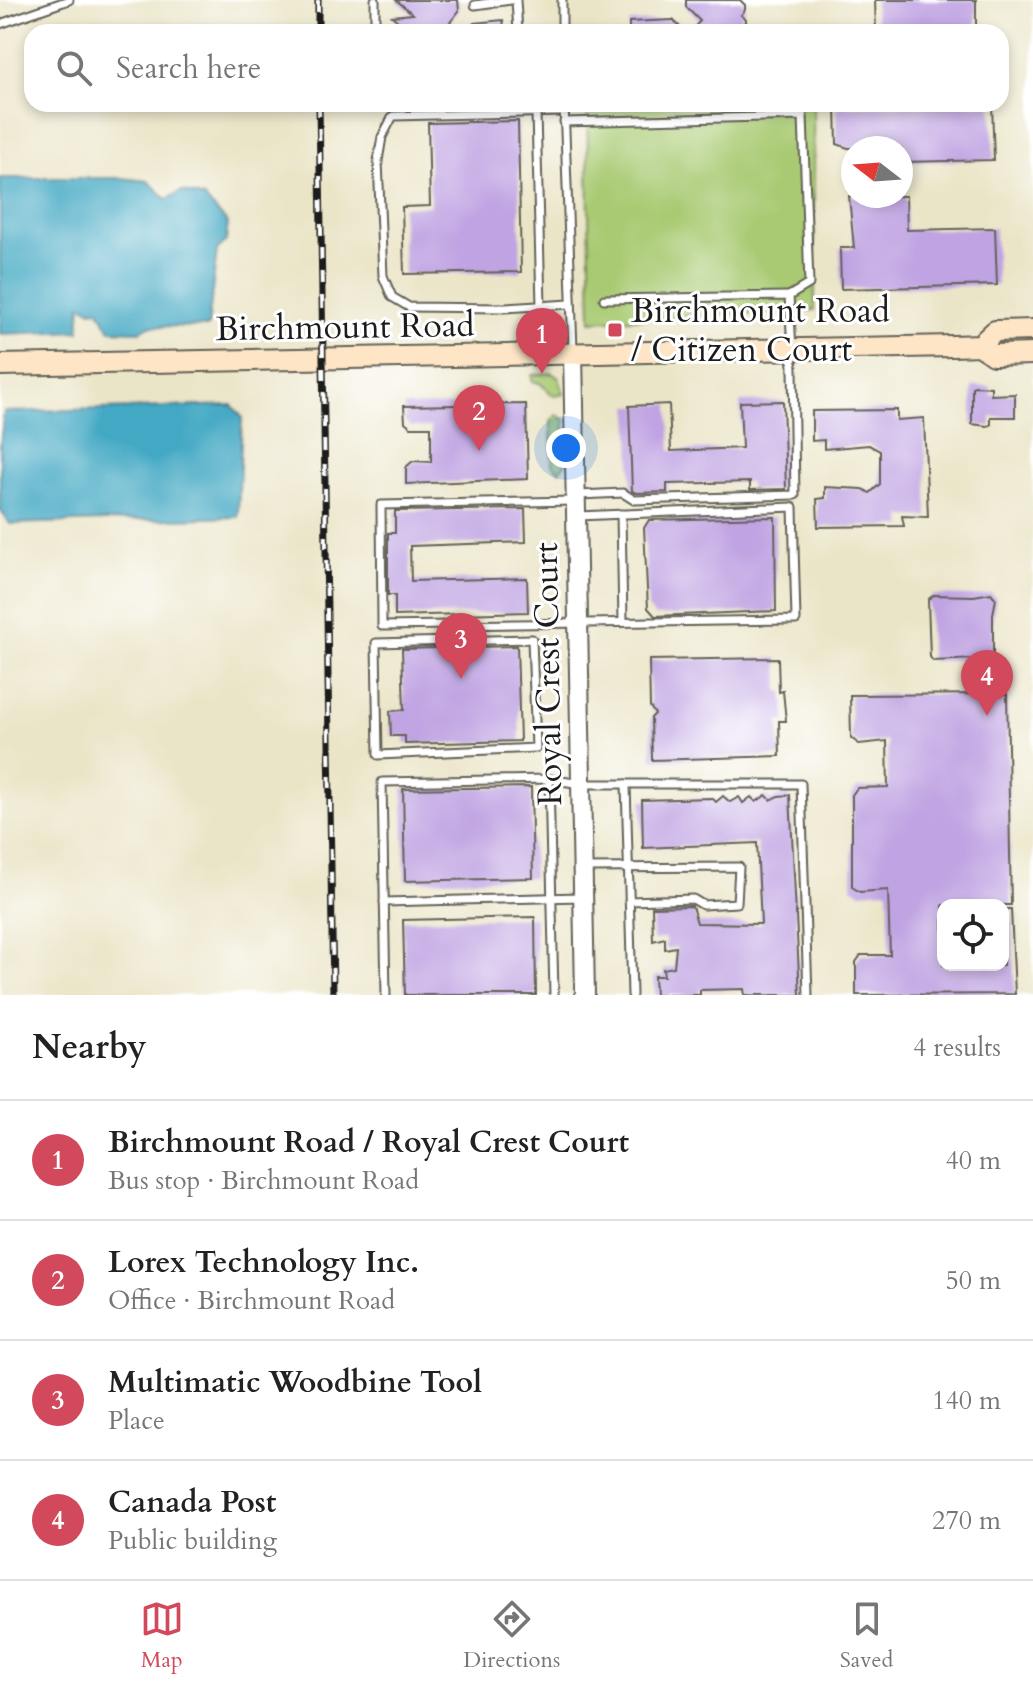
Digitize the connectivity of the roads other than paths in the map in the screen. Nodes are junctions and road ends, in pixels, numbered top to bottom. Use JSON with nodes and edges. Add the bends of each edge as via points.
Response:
{"nodes":[{"id":1,"x":69,"y":0,"type":"edge"},
{"id":2,"x":375,"y":0,"type":"edge"},
{"id":3,"x":513,"y":0,"type":"edge"},
{"id":4,"x":562,"y":0,"type":"edge"},
{"id":5,"x":475,"y":5,"type":"dead end"},
{"id":6,"x":0,"y":24,"type":"edge"},
{"id":7,"x":375,"y":24,"type":"edge"},
{"id":8,"x":517,"y":24,"type":"edge"},
{"id":9,"x":562,"y":24,"type":"edge"},
{"id":10,"x":542,"y":112,"type":"edge"},
{"id":11,"x":564,"y":112,"type":"edge"},
{"id":12,"x":536,"y":113,"type":"junction"},
{"id":13,"x":564,"y":122,"type":"junction"},
{"id":14,"x":789,"y":296,"type":"junction"},
{"id":15,"x":604,"y":299,"type":"dead end"},
{"id":16,"x":570,"y":304,"type":"junction"},
{"id":17,"x":541,"y":306,"type":"junction"},
{"id":18,"x":1033,"y":330,"type":"edge"},
{"id":19,"x":980,"y":345,"type":"junction"},
{"id":20,"x":792,"y":349,"type":"junction"},
{"id":21,"x":573,"y":352,"type":"junction"},
{"id":22,"x":1033,"y":354,"type":"edge"},
{"id":23,"x":0,"y":365,"type":"edge"},
{"id":24,"x":577,"y":504,"type":"junction"},
{"id":25,"x":621,"y":514,"type":"junction"},
{"id":26,"x":578,"y":622,"type":"junction"},
{"id":27,"x":623,"y":622,"type":"junction"},
{"id":28,"x":436,"y":625,"type":"junction"},
{"id":29,"x":436,"y":641,"type":"junction"},
{"id":30,"x":549,"y":779,"type":"junction"},
{"id":31,"x":581,"y":784,"type":"junction"},
{"id":32,"x":626,"y":784,"type":"junction"},
{"id":33,"x":583,"y":868,"type":"junction"},
{"id":34,"x":627,"y":868,"type":"junction"},
{"id":35,"x":583,"y":897,"type":"junction"},
{"id":36,"x":552,"y":898,"type":"junction"},
{"id":37,"x":629,"y":901,"type":"junction"},
{"id":38,"x":384,"y":902,"type":"junction"},
{"id":39,"x":386,"y":995,"type":"edge"},
{"id":40,"x":554,"y":995,"type":"edge"},
{"id":41,"x":585,"y":995,"type":"edge"},
{"id":42,"x":632,"y":995,"type":"edge"},
{"id":43,"x":808,"y":995,"type":"edge"}],
"edges":[{"from":1,"to":6,"type":"lane"},
{"from":2,"to":7,"type":"lane"},
{"from":3,"to":5,"type":"lane"},
{"from":3,"to":8,"type":"lane"},
{"from":4,"to":9,"type":"lane"},
{"from":10,"to":12,"type":"lane"},
{"from":11,"to":13,"type":"lane"},
{"from":12,"to":17,"type":"lane"},
{"from":12,"to":17,"type":"lane","via":[[393,116],[378,161],[383,276],[392,297],[409,307]]},
{"from":13,"to":14,"type":"lane","via":[[803,116],[809,284]]},
{"from":13,"to":16,"type":"lane"},
{"from":14,"to":15,"type":"lane"},
{"from":14,"to":20,"type":"lane"},
{"from":16,"to":17,"type":"lane"},
{"from":16,"to":21,"type":"lane"},
{"from":18,"to":19,"type":"main road","name":"Birchmount Road","via":[[995,331]]},
{"from":19,"to":20,"type":"main road","name":"Birchmount Road"},
{"from":19,"to":22,"type":"main road","name":"Birchmount Road","via":[[993,355]]},
{"from":20,"to":21,"type":"main road","name":"Birchmount Road"},
{"from":20,"to":24,"type":"lane","via":[[795,495],[634,500],[623,493]]},
{"from":21,"to":23,"type":"main road","name":"Birchmount Road"},
{"from":21,"to":24,"type":"street","name":"Royal Crest Court"},
{"from":24,"to":25,"type":"lane"},
{"from":24,"to":26,"type":"street","name":"Royal Crest Court"},
{"from":24,"to":28,"type":"lane","via":[[381,505],[382,626]]},
{"from":25,"to":27,"type":"lane"},
{"from":25,"to":27,"type":"lane","via":[[793,507],[796,620]]},
{"from":26,"to":27,"type":"lane"},
{"from":26,"to":28,"type":"lane"},
{"from":26,"to":31,"type":"street","name":"Royal Crest Court"},
{"from":28,"to":29,"type":"lane"},
{"from":29,"to":29,"type":"lane","via":[[532,639],[536,748],[378,755],[376,643]]},
{"from":30,"to":31,"type":"lane"},
{"from":30,"to":36,"type":"lane"},
{"from":30,"to":38,"type":"lane","via":[[382,782]]},
{"from":31,"to":32,"type":"lane"},
{"from":31,"to":33,"type":"street","name":"Royal Crest Court"},
{"from":32,"to":34,"type":"lane"},
{"from":32,"to":43,"type":"lane","via":[[801,784]]},
{"from":33,"to":34,"type":"lane"},
{"from":33,"to":35,"type":"street","name":"Royal Crest Court"},
{"from":34,"to":37,"type":"lane"},
{"from":34,"to":37,"type":"lane","via":[[739,867],[737,903]]},
{"from":35,"to":36,"type":"lane"},
{"from":35,"to":41,"type":"street","name":"Royal Crest Court"},
{"from":36,"to":38,"type":"lane"},
{"from":36,"to":40,"type":"lane"},
{"from":37,"to":42,"type":"lane"},
{"from":38,"to":39,"type":"lane"}]}
